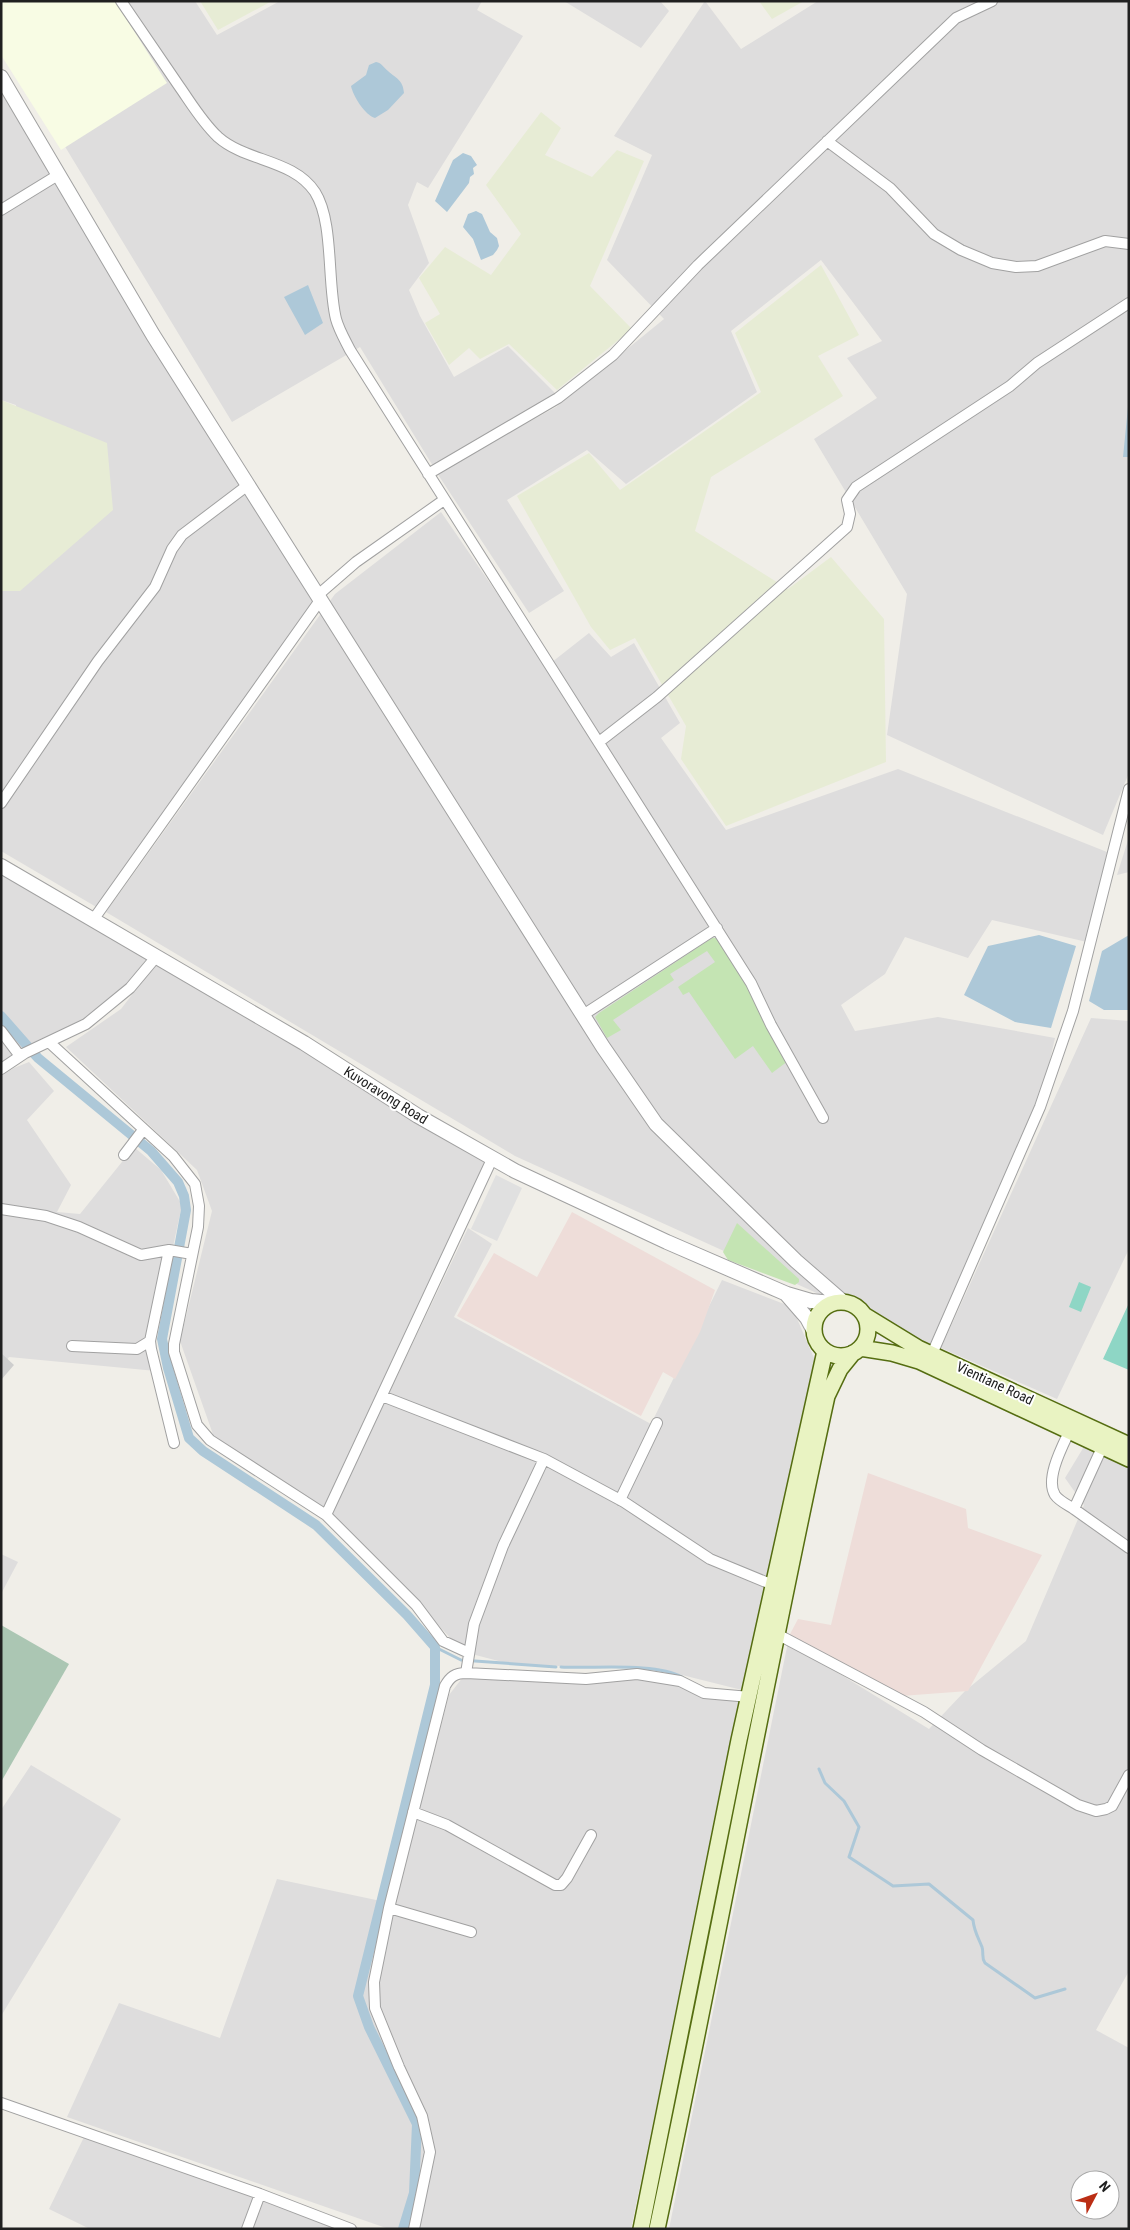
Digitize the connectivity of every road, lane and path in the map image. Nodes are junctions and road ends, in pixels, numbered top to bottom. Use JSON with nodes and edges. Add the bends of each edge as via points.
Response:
{"nodes":[{"id":1,"x":121,"y":1,"type":"edge"},
{"id":2,"x":992,"y":1,"type":"edge"},
{"id":3,"x":1,"y":77,"type":"edge"},
{"id":4,"x":827,"y":141,"type":"junction"},
{"id":5,"x":58,"y":175,"type":"junction"},
{"id":6,"x":1,"y":210,"type":"edge"},
{"id":7,"x":1129,"y":244,"type":"edge"},
{"id":8,"x":1129,"y":304,"type":"edge"},
{"id":9,"x":428,"y":474,"type":"junction"},
{"id":10,"x":248,"y":485,"type":"junction"},
{"id":11,"x":444,"y":500,"type":"junction"},
{"id":12,"x":319,"y":597,"type":"junction"},
{"id":13,"x":599,"y":742,"type":"junction"},
{"id":14,"x":1129,"y":789,"type":"edge"},
{"id":15,"x":1,"y":803,"type":"edge"},
{"id":16,"x":1,"y":866,"type":"edge"},
{"id":17,"x":93,"y":920,"type":"junction"},
{"id":18,"x":717,"y":928,"type":"junction"},
{"id":19,"x":156,"y":957,"type":"junction"},
{"id":20,"x":583,"y":1015,"type":"junction"},
{"id":21,"x":1,"y":1031,"type":"edge"},
{"id":22,"x":50,"y":1043,"type":"junction"},
{"id":23,"x":23,"y":1054,"type":"junction"},
{"id":24,"x":1,"y":1069,"type":"edge"},
{"id":25,"x":824,"y":1118,"type":"dead end"},
{"id":26,"x":143,"y":1130,"type":"junction"},
{"id":27,"x":124,"y":1154,"type":"dead end"},
{"id":28,"x":492,"y":1157,"type":"junction"},
{"id":29,"x":1,"y":1209,"type":"edge"},
{"id":30,"x":169,"y":1250,"type":"junction"},
{"id":31,"x":192,"y":1254,"type":"junction"},
{"id":32,"x":787,"y":1294,"type":"junction"},
{"id":33,"x":837,"y":1302,"type":"junction"},
{"id":34,"x":864,"y":1315,"type":"junction"},
{"id":35,"x":814,"y":1331,"type":"junction"},
{"id":36,"x":150,"y":1341,"type":"junction"},
{"id":37,"x":72,"y":1346,"type":"dead end"},
{"id":38,"x":825,"y":1350,"type":"junction"},
{"id":39,"x":857,"y":1350,"type":"junction"},
{"id":40,"x":932,"y":1354,"type":"junction"},
{"id":41,"x":382,"y":1396,"type":"junction"},
{"id":42,"x":657,"y":1424,"type":"dead end"},
{"id":43,"x":1069,"y":1432,"type":"junction"},
{"id":44,"x":1105,"y":1441,"type":"junction"},
{"id":45,"x":174,"y":1442,"type":"dead end"},
{"id":46,"x":1129,"y":1445,"type":"edge"},
{"id":47,"x":1129,"y":1458,"type":"edge"},
{"id":48,"x":544,"y":1459,"type":"junction"},
{"id":49,"x":620,"y":1500,"type":"junction"},
{"id":50,"x":1074,"y":1509,"type":"junction"},
{"id":51,"x":326,"y":1516,"type":"junction"},
{"id":52,"x":1129,"y":1548,"type":"edge"},
{"id":53,"x":773,"y":1585,"type":"junction"},
{"id":54,"x":777,"y":1634,"type":"junction"},
{"id":55,"x":469,"y":1653,"type":"junction"},
{"id":56,"x":466,"y":1673,"type":"junction"},
{"id":57,"x":750,"y":1697,"type":"junction"},
{"id":58,"x":1129,"y":1776,"type":"edge"},
{"id":59,"x":413,"y":1812,"type":"junction"},
{"id":60,"x":591,"y":1835,"type":"dead end"},
{"id":61,"x":389,"y":1908,"type":"junction"},
{"id":62,"x":471,"y":1932,"type":"dead end"},
{"id":63,"x":1,"y":2103,"type":"edge"},
{"id":64,"x":260,"y":2194,"type":"junction"},
{"id":65,"x":246,"y":2229,"type":"edge"},
{"id":66,"x":352,"y":2229,"type":"edge"},
{"id":67,"x":414,"y":2229,"type":"edge"},
{"id":68,"x":641,"y":2229,"type":"edge"},
{"id":69,"x":657,"y":2229,"type":"edge"}],
"edges":[{"from":1,"to":9,"type":"street","via":[[201,118],[218,137],[236,150],[299,176],[315,192],[326,229],[339,328]]},
{"from":2,"to":4,"type":"street","via":[[956,18]]},
{"from":3,"to":5,"type":"street"},
{"from":4,"to":7,"type":"street","via":[[890,188],[934,234],[992,263],[1037,266],[1105,241]]},
{"from":4,"to":9,"type":"street","via":[[698,265],[613,355],[558,398]]},
{"from":5,"to":6,"type":"street"},
{"from":5,"to":10,"type":"street","via":[[153,335]]},
{"from":8,"to":13,"type":"street","via":[[856,488],[847,500],[850,514],[847,527],[658,697]]},
{"from":9,"to":11,"type":"street"},
{"from":10,"to":12,"type":"street"},
{"from":10,"to":15,"type":"street","via":[[182,534],[155,587],[93,669]]},
{"from":11,"to":12,"type":"street","via":[[356,562]]},
{"from":11,"to":13,"type":"street"},
{"from":12,"to":17,"type":"street"},
{"from":12,"to":20,"type":"street"},
{"from":13,"to":18,"type":"street"},
{"from":14,"to":40,"type":"street","via":[[1073,1011],[1040,1107]]},
{"from":16,"to":17,"type":"street","name":"Kuvoravong Road"},
{"from":17,"to":19,"type":"street","name":"Kuvoravong Road"},
{"from":18,"to":20,"type":"street"},
{"from":18,"to":25,"type":"street","via":[[752,983],[771,1024]]},
{"from":19,"to":22,"type":"street","via":[[117,1001],[86,1024]]},
{"from":19,"to":28,"type":"street","name":"Kuvoravong Road","via":[[304,1043],[418,1116]]},
{"from":20,"to":33,"type":"street","via":[[650,1116]]},
{"from":21,"to":23,"type":"street"},
{"from":22,"to":23,"type":"street"},
{"from":22,"to":26,"type":"street"},
{"from":23,"to":24,"type":"street"},
{"from":26,"to":27,"type":"street"},
{"from":26,"to":31,"type":"street","via":[[173,1156],[195,1184],[199,1206]]},
{"from":28,"to":32,"type":"street","name":"Kuvoravong Road","via":[[667,1242]]},
{"from":28,"to":41,"type":"street"},
{"from":29,"to":30,"type":"street","via":[[46,1216],[141,1255]]},
{"from":30,"to":31,"type":"street"},
{"from":30,"to":36,"type":"street"},
{"from":31,"to":51,"type":"street","via":[[174,1352],[197,1424],[210,1440]]},
{"from":32,"to":33,"type":"street","name":"Kuvoravong Road","via":[[811,1301]]},
{"from":32,"to":35,"type":"street"},
{"from":33,"to":34,"type":"main road","via":[[859,1308]]},
{"from":33,"to":35,"type":"main road","via":[[826,1306],[816,1316]]},
{"from":34,"to":39,"type":"main road","via":[[868,1332]]},
{"from":34,"to":40,"type":"main road","name":"Vientiane Road"},
{"from":35,"to":38,"type":"main road"},
{"from":36,"to":37,"type":"street","via":[[137,1348]]},
{"from":36,"to":45,"type":"street"},
{"from":38,"to":39,"type":"main road","via":[[839,1356]]},
{"from":38,"to":53,"type":"main road"},
{"from":39,"to":43,"type":"main road","via":[[892,1353],[919,1361]]},
{"from":39,"to":54,"type":"main road","via":[[840,1369],[827,1396]]},
{"from":40,"to":44,"type":"main road","name":"Vientiane Road"},
{"from":41,"to":48,"type":"street"},
{"from":41,"to":51,"type":"street"},
{"from":42,"to":49,"type":"street"},
{"from":43,"to":44,"type":"main road"},
{"from":43,"to":50,"type":"street","via":[[1056,1461],[1051,1484],[1056,1495]]},
{"from":44,"to":46,"type":"main road","name":"Vientiane Road"},
{"from":44,"to":47,"type":"main road"},
{"from":44,"to":50,"type":"street"},
{"from":48,"to":49,"type":"street"},
{"from":48,"to":55,"type":"street","via":[[503,1546],[474,1624]]},
{"from":49,"to":53,"type":"street","via":[[710,1559]]},
{"from":50,"to":52,"type":"street"},
{"from":51,"to":55,"type":"street","via":[[416,1605],[443,1641]]},
{"from":53,"to":57,"type":"main road"},
{"from":54,"to":58,"type":"street","via":[[924,1712],[982,1750],[1078,1805],[1096,1812],[1106,1810],[1112,1806]]},
{"from":54,"to":69,"type":"main road","via":[[700,2029]]},
{"from":55,"to":56,"type":"street"},
{"from":56,"to":57,"type":"street","via":[[586,1679],[637,1674],[680,1681],[704,1693]]},
{"from":56,"to":59,"type":"street","via":[[453,1676],[445,1686]]},
{"from":57,"to":68,"type":"main road"},
{"from":59,"to":60,"type":"street","via":[[447,1824],[555,1886],[567,1878]]},
{"from":59,"to":61,"type":"street"},
{"from":61,"to":62,"type":"street"},
{"from":61,"to":67,"type":"street","via":[[374,1982],[374,1998],[399,2067],[422,2116],[430,2152]]},
{"from":63,"to":64,"type":"street"},
{"from":64,"to":65,"type":"street"},
{"from":64,"to":66,"type":"street"}]}
